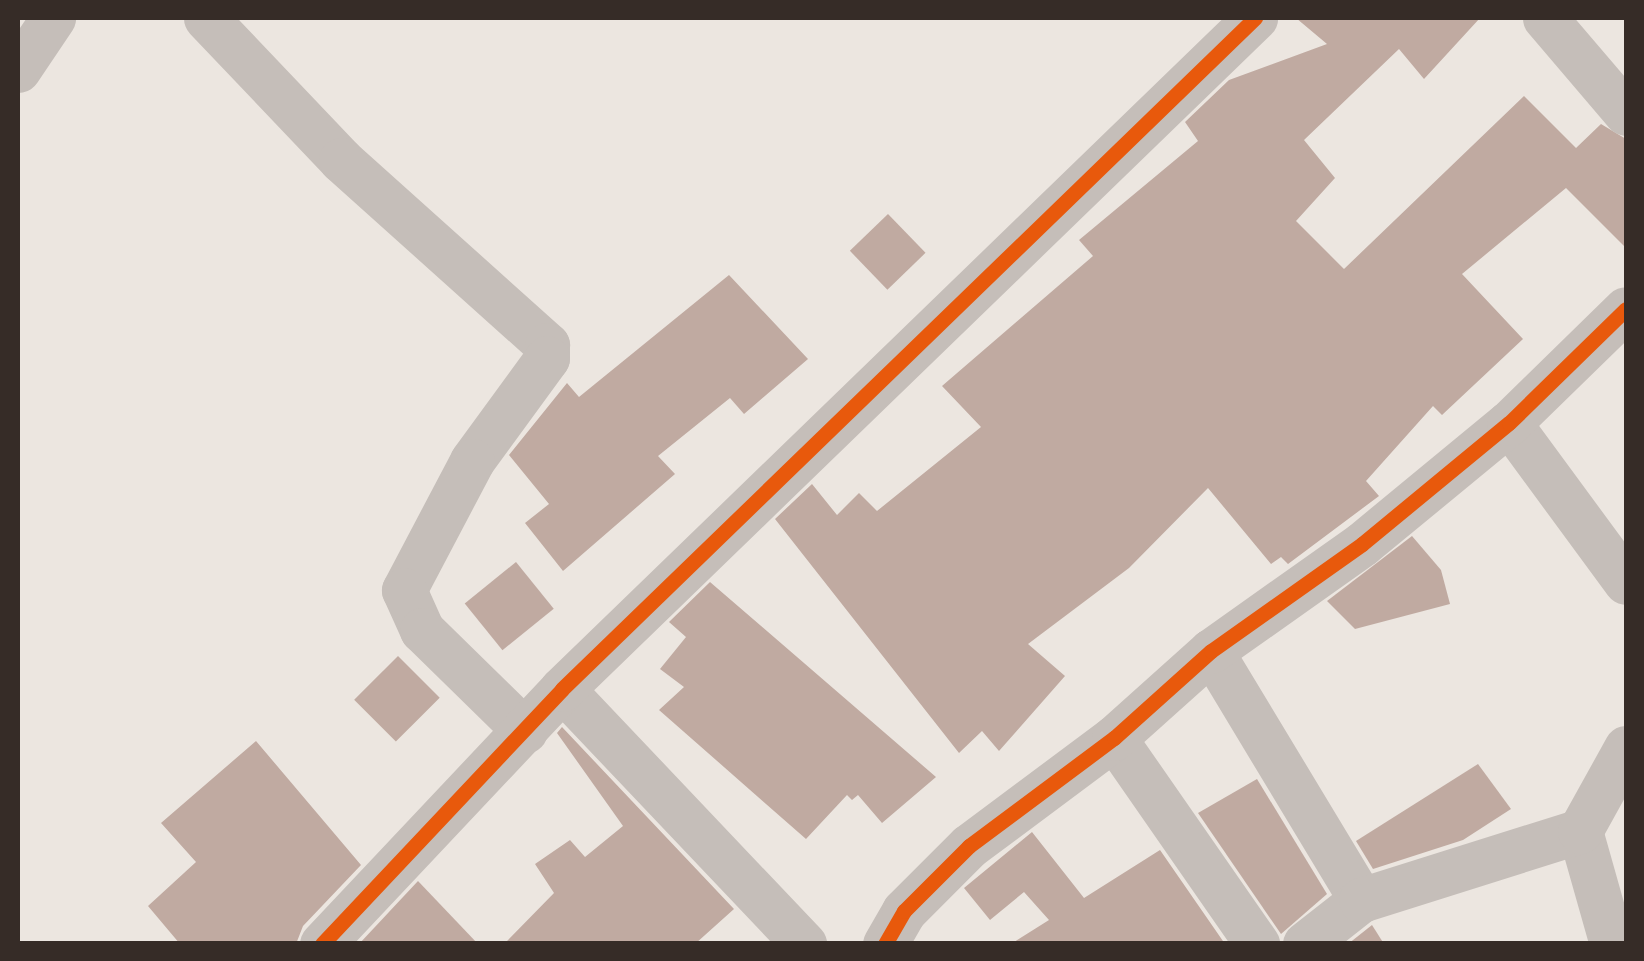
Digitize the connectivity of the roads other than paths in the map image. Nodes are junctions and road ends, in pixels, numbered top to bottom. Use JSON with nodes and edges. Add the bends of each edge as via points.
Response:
{"nodes":[{"id":1,"x":54,"y":18,"type":"edge"},
{"id":2,"x":206,"y":18,"type":"edge"},
{"id":3,"x":1255,"y":18,"type":"edge"},
{"id":4,"x":1545,"y":18,"type":"edge"},
{"id":5,"x":18,"y":70,"type":"edge"},
{"id":6,"x":1626,"y":113,"type":"edge"},
{"id":7,"x":1626,"y":310,"type":"edge"},
{"id":8,"x":1508,"y":423,"type":"junction"},
{"id":9,"x":1626,"y":582,"type":"edge"},
{"id":10,"x":1211,"y":651,"type":"junction"},
{"id":11,"x":562,"y":689,"type":"junction"},
{"id":12,"x":524,"y":730,"type":"junction"},
{"id":13,"x":1114,"y":738,"type":"junction"},
{"id":14,"x":1626,"y":748,"type":"edge"},
{"id":15,"x":1580,"y":831,"type":"junction"},
{"id":16,"x":1362,"y":900,"type":"junction"},
{"id":17,"x":1613,"y":938,"type":"edge"},
{"id":18,"x":322,"y":944,"type":"edge"},
{"id":19,"x":804,"y":944,"type":"edge"},
{"id":20,"x":885,"y":944,"type":"edge"},
{"id":21,"x":1256,"y":944,"type":"edge"},
{"id":22,"x":1305,"y":944,"type":"edge"}],
"edges":[{"from":1,"to":5,"type":"street"},
{"from":2,"to":12,"type":"street","via":[[341,160],[547,345],[547,358],[472,460],[404,590],[422,630]]},
{"from":3,"to":11,"type":"street"},
{"from":4,"to":6,"type":"street"},
{"from":7,"to":8,"type":"street"},
{"from":8,"to":9,"type":"street"},
{"from":8,"to":10,"type":"street","via":[[1362,544]]},
{"from":10,"to":13,"type":"street"},
{"from":10,"to":16,"type":"street"},
{"from":11,"to":12,"type":"street"},
{"from":11,"to":19,"type":"street"},
{"from":12,"to":18,"type":"street"},
{"from":13,"to":20,"type":"street","via":[[969,846],[904,911]]},
{"from":13,"to":21,"type":"street"},
{"from":14,"to":15,"type":"street"},
{"from":15,"to":16,"type":"street"},
{"from":15,"to":17,"type":"street"},
{"from":16,"to":22,"type":"street"}]}
